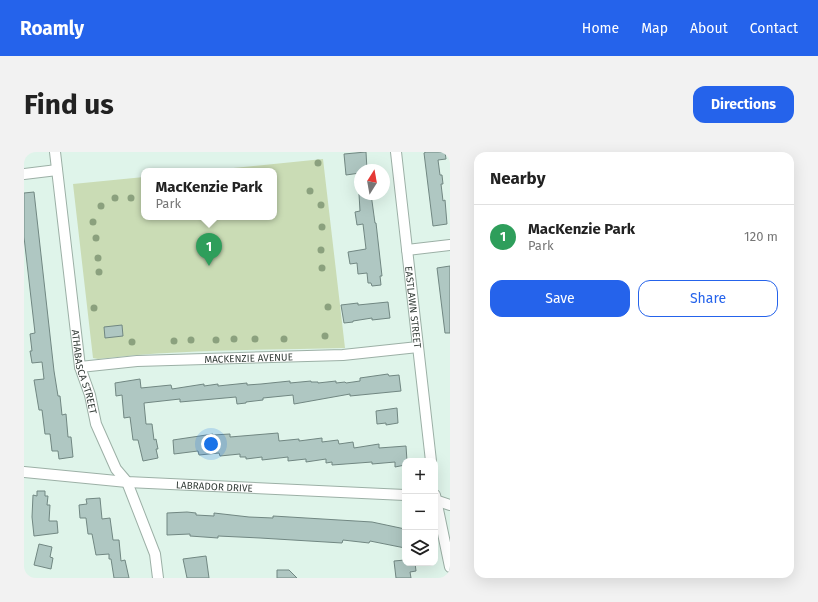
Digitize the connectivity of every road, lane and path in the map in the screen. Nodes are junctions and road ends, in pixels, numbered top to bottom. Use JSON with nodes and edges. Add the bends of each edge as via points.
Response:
{"nodes":[{"id":1,"x":55,"y":152,"type":"edge"},
{"id":2,"x":396,"y":152,"type":"edge"},
{"id":3,"x":57,"y":170,"type":"junction"},
{"id":4,"x":24,"y":174,"type":"edge"},
{"id":5,"x":450,"y":245,"type":"edge"},
{"id":6,"x":407,"y":250,"type":"junction"},
{"id":7,"x":418,"y":347,"type":"junction"},
{"id":8,"x":80,"y":367,"type":"junction"},
{"id":9,"x":431,"y":458,"type":"edge"},
{"id":10,"x":24,"y":472,"type":"edge"},
{"id":11,"x":128,"y":482,"type":"junction"},
{"id":12,"x":402,"y":495,"type":"edge"},
{"id":13,"x":438,"y":500,"type":"edge"},
{"id":14,"x":450,"y":505,"type":"edge"},
{"id":15,"x":438,"y":513,"type":"edge"},
{"id":16,"x":450,"y":567,"type":"edge"},
{"id":17,"x":158,"y":578,"type":"edge"}],
"edges":[{"from":1,"to":3,"type":"street","name":"ATHABASCA STREET"},
{"from":2,"to":6,"type":"street","name":"EASTLAWN STREET"},
{"from":3,"to":4,"type":"street"},
{"from":3,"to":8,"type":"street","name":"ATHABASCA STREET"},
{"from":5,"to":6,"type":"street"},
{"from":6,"to":7,"type":"street","name":"EASTLAWN STREET"},
{"from":7,"to":8,"type":"street","name":"MACKENZIE AVENUE","via":[[343,355],[137,361]]},
{"from":7,"to":9,"type":"street","name":"EASTLAWN STREET"},
{"from":8,"to":11,"type":"street","name":"ATHABASCA STREET","via":[[90,395],[96,424],[116,469]]},
{"from":10,"to":11,"type":"street","name":"LABRADOR DRIVE"},
{"from":11,"to":12,"type":"street","name":"LABRADOR DRIVE"},
{"from":11,"to":17,"type":"street","name":"ATHABASCA STREET","via":[[155,554]]},
{"from":13,"to":14,"type":"street"},
{"from":15,"to":16,"type":"street"}]}
